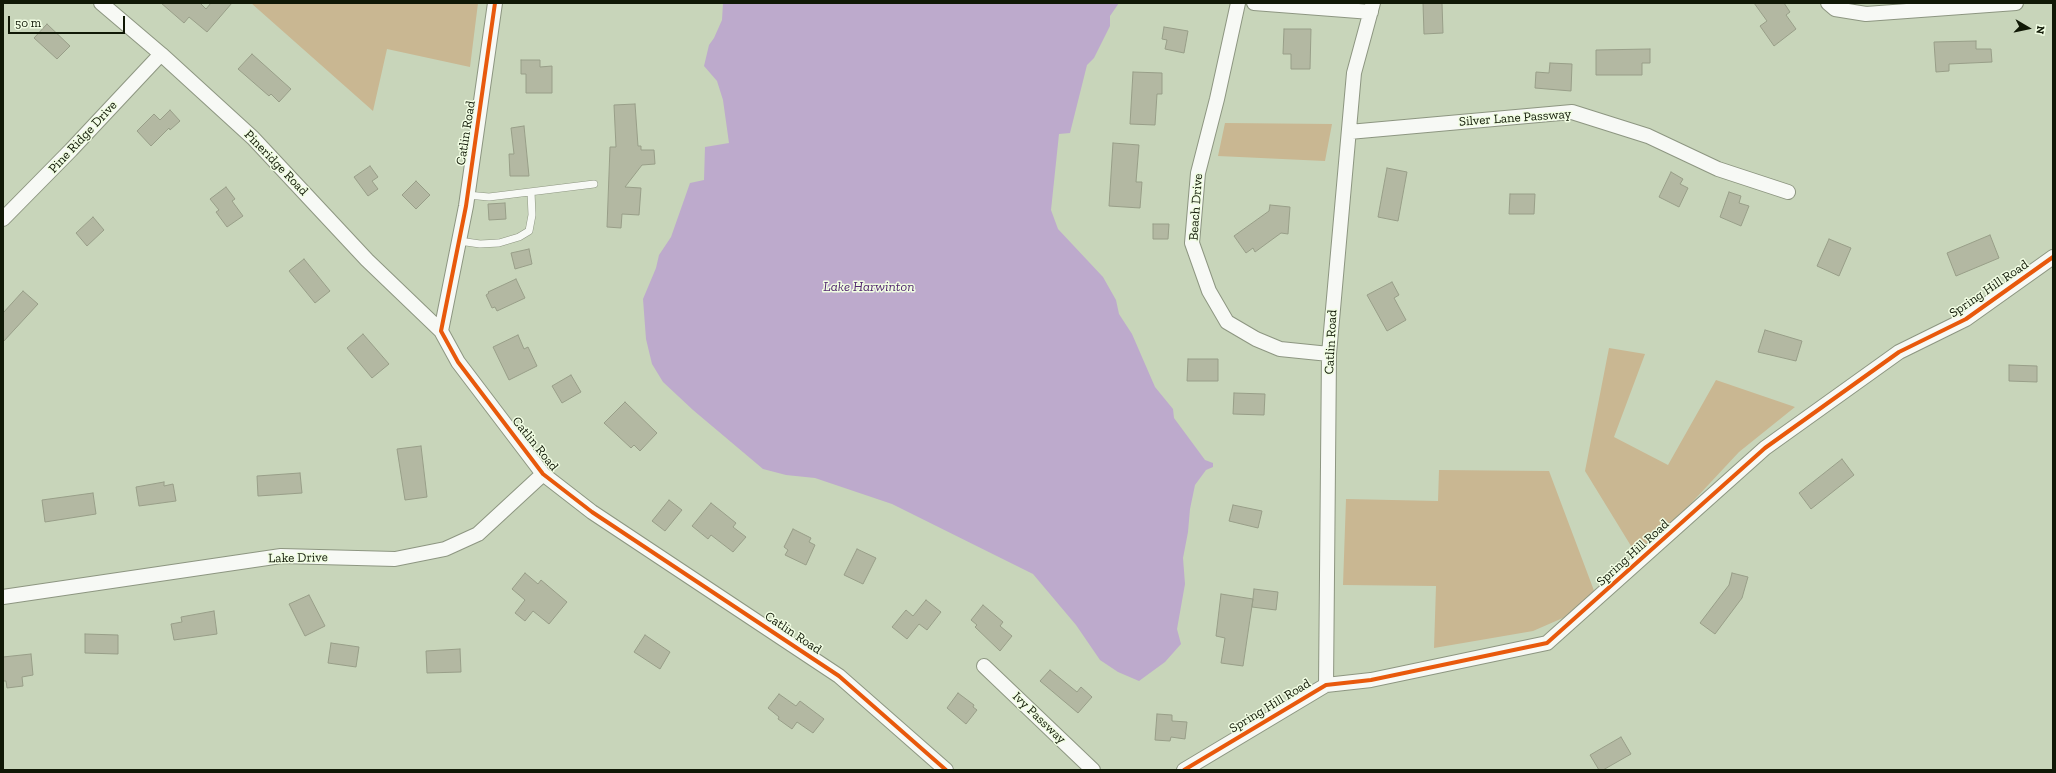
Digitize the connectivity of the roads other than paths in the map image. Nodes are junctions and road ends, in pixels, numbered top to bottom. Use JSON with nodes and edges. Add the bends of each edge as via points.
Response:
{"nodes":[{"id":1,"x":101,"y":3,"type":"edge"},
{"id":2,"x":495,"y":3,"type":"edge"},
{"id":3,"x":1238,"y":3,"type":"edge"},
{"id":4,"x":1254,"y":3,"type":"edge"},
{"id":5,"x":1828,"y":3,"type":"edge"},
{"id":6,"x":2016,"y":3,"type":"edge"},
{"id":7,"x":1372,"y":8,"type":"edge"},
{"id":8,"x":161,"y":54,"type":"junction"},
{"id":9,"x":1349,"y":132,"type":"junction"},
{"id":10,"x":594,"y":184,"type":"dead end"},
{"id":11,"x":531,"y":192,"type":"junction"},
{"id":12,"x":1788,"y":192,"type":"dead end"},
{"id":13,"x":466,"y":194,"type":"junction"},
{"id":14,"x":3,"y":219,"type":"edge"},
{"id":15,"x":459,"y":241,"type":"junction"},
{"id":16,"x":2053,"y":257,"type":"edge"},
{"id":17,"x":441,"y":331,"type":"junction"},
{"id":18,"x":1329,"y":354,"type":"junction"},
{"id":19,"x":543,"y":474,"type":"junction"},
{"id":20,"x":3,"y":597,"type":"edge"},
{"id":21,"x":984,"y":666,"type":"dead end"},
{"id":22,"x":1326,"y":684,"type":"junction"},
{"id":23,"x":946,"y":770,"type":"edge"},
{"id":24,"x":1093,"y":770,"type":"edge"},
{"id":25,"x":1184,"y":770,"type":"edge"}],
"edges":[{"from":1,"to":8,"type":"street","name":"Pineridge Road"},
{"from":2,"to":13,"type":"street","name":"Catlin Road"},
{"from":3,"to":18,"type":"street","name":"Beach Drive","via":[[1198,173],[1192,243],[1209,291],[1227,322],[1280,349]]},
{"from":4,"to":7,"type":"street"},
{"from":5,"to":6,"type":"street","via":[[1835,9],[1866,14]]},
{"from":7,"to":9,"type":"street","name":"Catlin Road","via":[[1354,73]]},
{"from":8,"to":14,"type":"street","name":"Pine Ridge Drive","via":[[72,150]]},
{"from":8,"to":17,"type":"street","name":"Pineridge Road","via":[[253,138],[367,260]]},
{"from":9,"to":12,"type":"street","name":"Silver Lane Passway","via":[[1572,112],[1648,136],[1718,169]]},
{"from":9,"to":18,"type":"street","name":"Catlin Road"},
{"from":10,"to":11,"type":"lane"},
{"from":11,"to":13,"type":"lane","via":[[489,197]]},
{"from":11,"to":15,"type":"lane","via":[[532,215],[529,230],[519,237],[499,243]]},
{"from":13,"to":15,"type":"street","name":"Catlin Road"},
{"from":15,"to":17,"type":"street","name":"Catlin Road"},
{"from":16,"to":22,"type":"street","name":"Spring Hill Road","via":[[1966,320],[1899,352],[1765,448],[1548,643],[1371,680]]},
{"from":17,"to":19,"type":"street","name":"Catlin Road","via":[[458,362]]},
{"from":18,"to":22,"type":"street","name":"Catlin Road"},
{"from":19,"to":20,"type":"street","name":"Lake Drive","via":[[478,534],[445,549],[395,559],[280,556]]},
{"from":19,"to":23,"type":"street","name":"Catlin Road","via":[[592,512],[839,676]]},
{"from":21,"to":24,"type":"street","name":"Ivy Passway"},
{"from":22,"to":25,"type":"street","name":"Spring Hill Road"}]}
